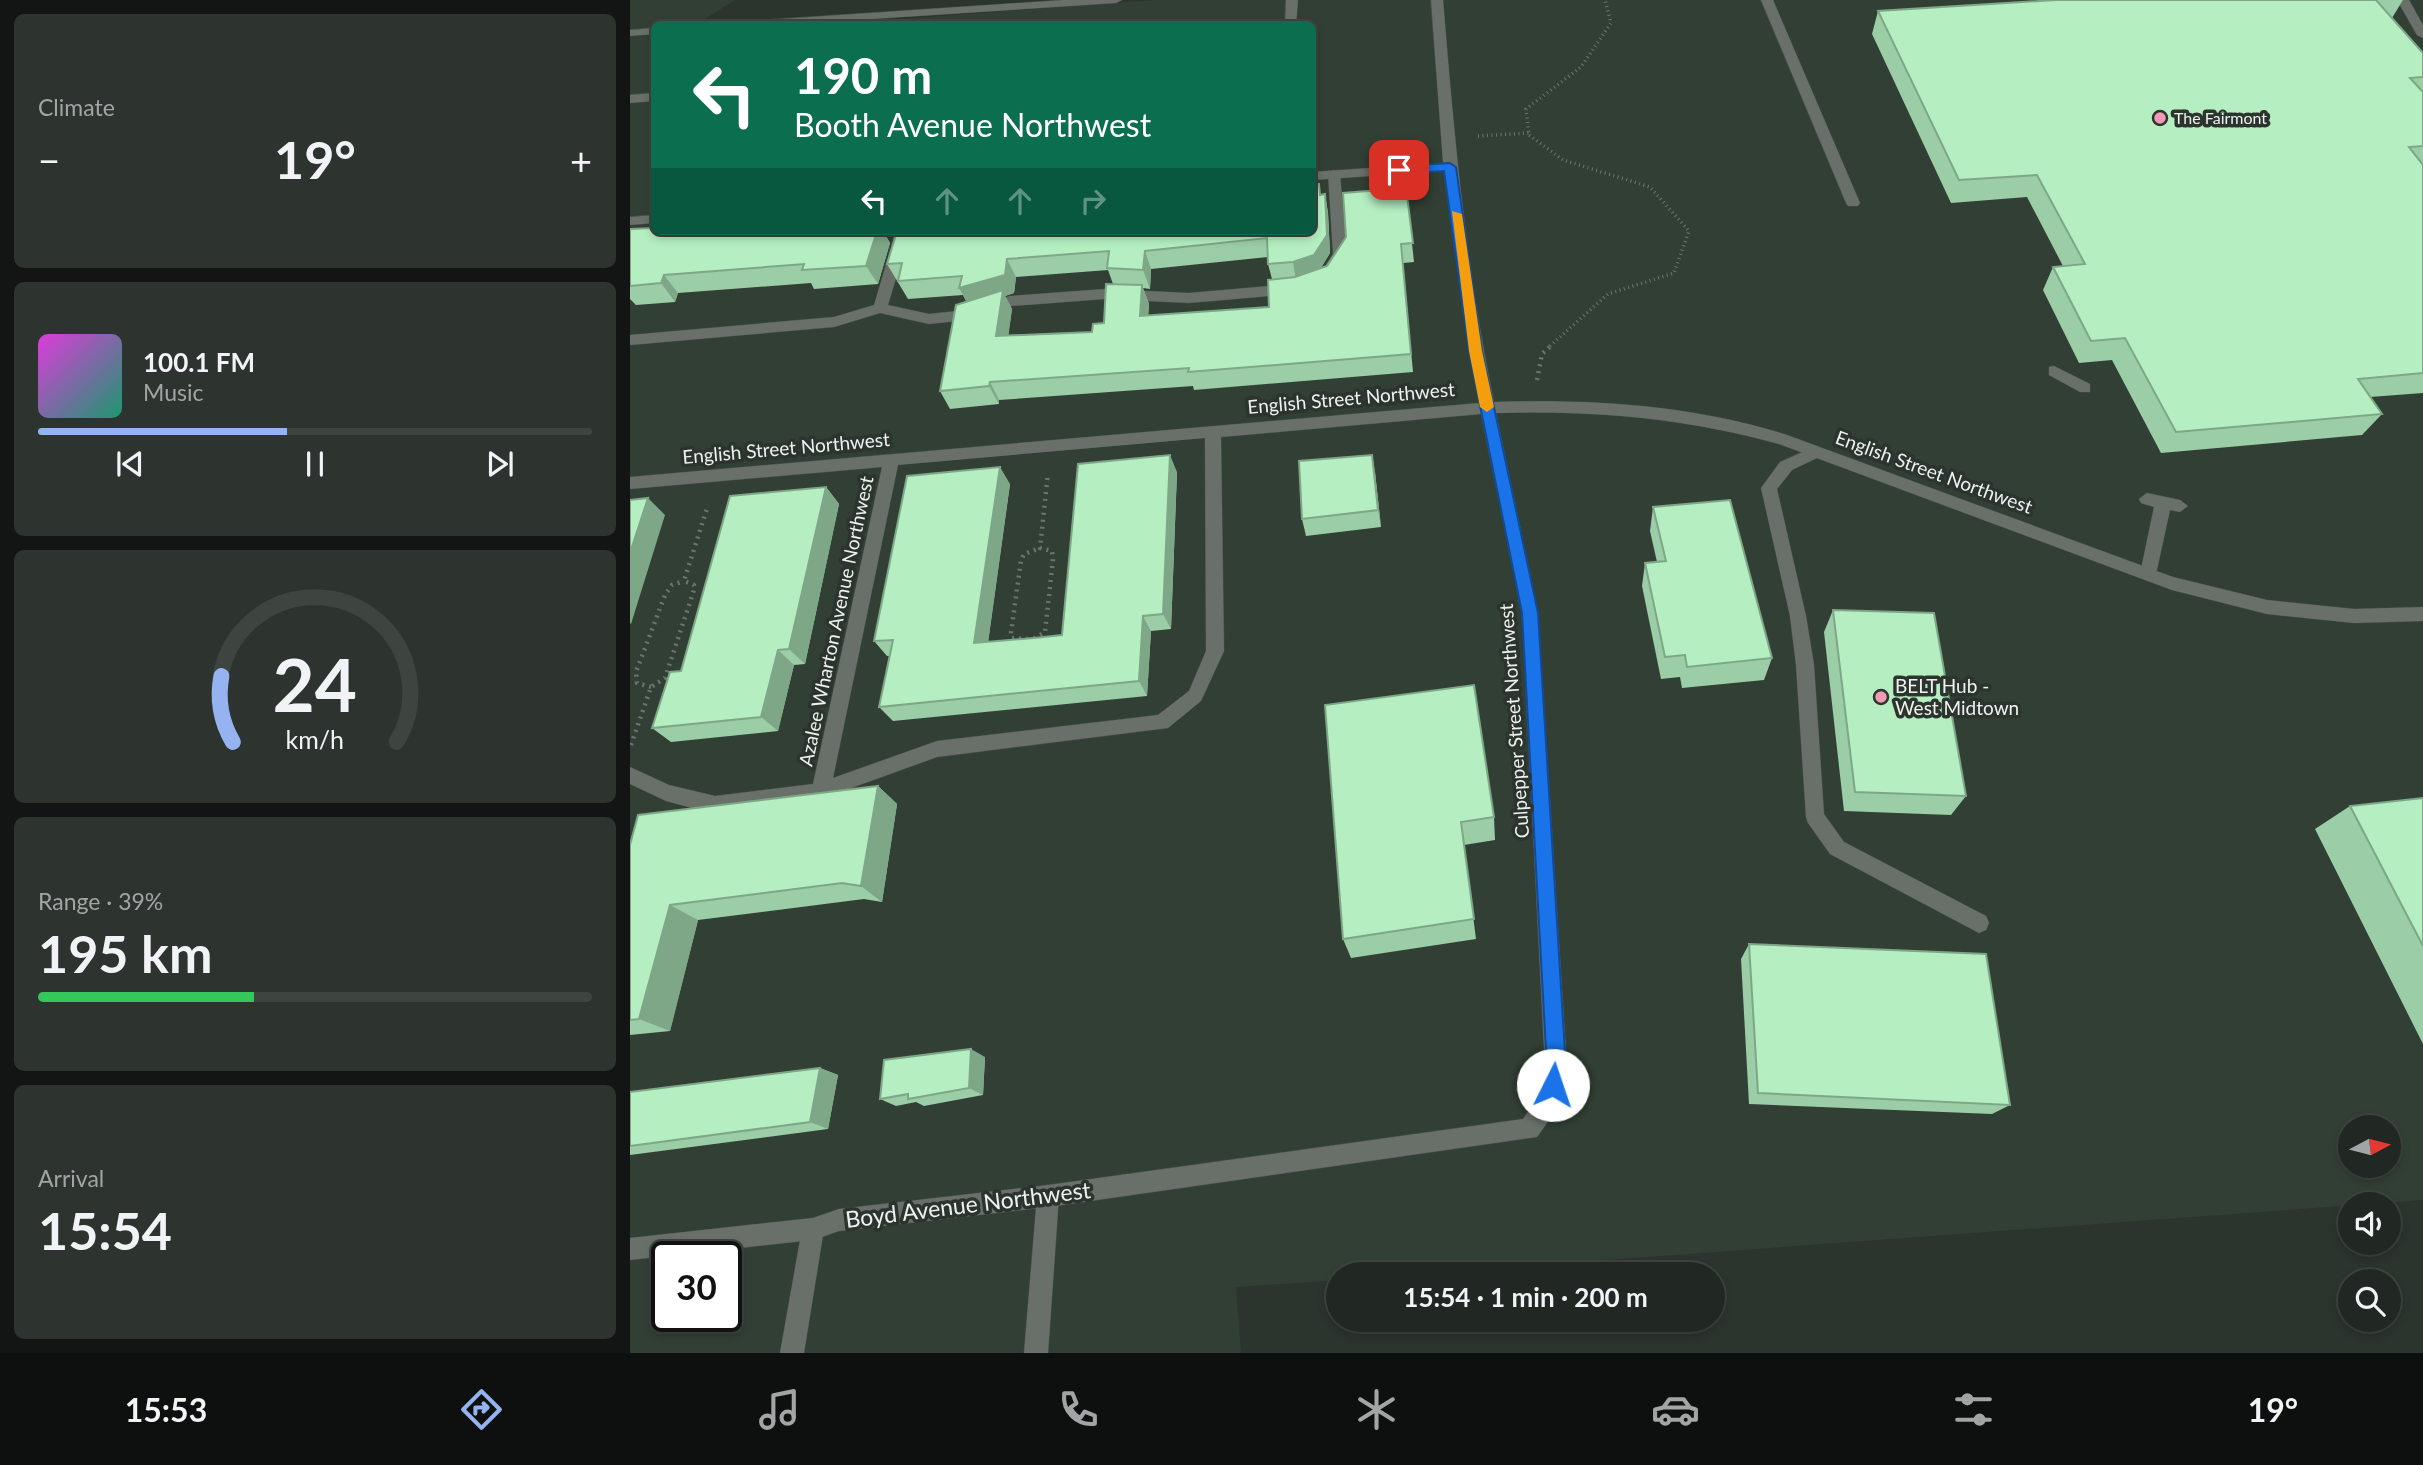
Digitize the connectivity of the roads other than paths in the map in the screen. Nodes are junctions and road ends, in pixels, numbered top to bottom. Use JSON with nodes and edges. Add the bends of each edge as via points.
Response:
{"nodes":[{"id":1,"x":1116,"y":0,"type":"edge"},
{"id":2,"x":1292,"y":0,"type":"edge"},
{"id":3,"x":1437,"y":0,"type":"edge"},
{"id":4,"x":1767,"y":0,"type":"edge"},
{"id":5,"x":2403,"y":0,"type":"edge"},
{"id":6,"x":880,"y":20,"type":"edge"},
{"id":7,"x":853,"y":21,"type":"edge"},
{"id":8,"x":1291,"y":21,"type":"edge"},
{"id":9,"x":651,"y":31,"type":"edge"},
{"id":10,"x":630,"y":33,"type":"edge"},
{"id":11,"x":2423,"y":36,"type":"edge"},
{"id":12,"x":651,"y":97,"type":"edge"},
{"id":13,"x":630,"y":99,"type":"edge"},
{"id":14,"x":1450,"y":167,"type":"junction"},
{"id":15,"x":1334,"y":174,"type":"junction"},
{"id":16,"x":1316,"y":176,"type":"edge"},
{"id":17,"x":1853,"y":203,"type":"dead end"},
{"id":18,"x":651,"y":219,"type":"edge"},
{"id":19,"x":630,"y":221,"type":"edge"},
{"id":20,"x":901,"y":235,"type":"edge"},
{"id":21,"x":880,"y":309,"type":"junction"},
{"id":22,"x":630,"y":340,"type":"edge"},
{"id":23,"x":2054,"y":370,"type":"dead end"},
{"id":24,"x":2085,"y":388,"type":"dead end"},
{"id":25,"x":1487,"y":408,"type":"junction"},
{"id":26,"x":1213,"y":431,"type":"junction"},
{"id":27,"x":1816,"y":452,"type":"junction"},
{"id":28,"x":891,"y":460,"type":"junction"},
{"id":29,"x":630,"y":482,"type":"edge"},
{"id":30,"x":2180,"y":506,"type":"dead end"},
{"id":31,"x":2148,"y":574,"type":"junction"},
{"id":32,"x":2423,"y":614,"type":"edge"},
{"id":33,"x":630,"y":775,"type":"edge"},
{"id":34,"x":821,"y":791,"type":"junction"},
{"id":35,"x":1979,"y":923,"type":"dead end"},
{"id":36,"x":1265,"y":1166,"type":"joint"},
{"id":37,"x":1048,"y":1196,"type":"junction"},
{"id":38,"x":813,"y":1229,"type":"junction"},
{"id":39,"x":630,"y":1249,"type":"edge"},
{"id":40,"x":792,"y":1353,"type":"edge"},
{"id":41,"x":1036,"y":1353,"type":"edge"}],
"edges":[{"from":1,"to":6,"type":"street"},
{"from":2,"to":8,"type":"street"},
{"from":3,"to":14,"type":"street","name":"Culpepper Street Northwest"},
{"from":4,"to":17,"type":"street"},
{"from":5,"to":11,"type":"street"},
{"from":6,"to":7,"type":"street"},
{"from":9,"to":10,"type":"street"},
{"from":12,"to":13,"type":"street"},
{"from":14,"to":15,"type":"street"},
{"from":14,"to":25,"type":"street","name":"Culpepper Street Northwest"},
{"from":15,"to":16,"type":"street"},
{"from":15,"to":21,"type":"street","via":[[1340,254],[1317,281],[1298,288],[1189,298],[1105,293],[1010,301],[967,315],[929,319]]},
{"from":18,"to":19,"type":"street"},
{"from":20,"to":21,"type":"street"},
{"from":21,"to":22,"type":"street","via":[[834,322]]},
{"from":23,"to":24,"type":"street"},
{"from":25,"to":26,"type":"street","name":"English Street Northwest"},
{"from":25,"to":27,"type":"street","name":"English Street Northwest","via":[[1609,407],[1678,414],[1738,426]]},
{"from":25,"to":36,"type":"street","name":"Culpepper Street Northwest","via":[[1530,613],[1556,1069],[1549,1101],[1529,1129]]},
{"from":26,"to":28,"type":"street","name":"English Street Northwest"},
{"from":26,"to":34,"type":"street","via":[[1215,651],[1195,696],[1162,722],[937,749]]},
{"from":27,"to":31,"type":"street","name":"English Street Northwest"},
{"from":27,"to":35,"type":"street","via":[[1786,466],[1769,488],[1805,665],[1815,817],[1838,848]]},
{"from":28,"to":29,"type":"street","name":"English Street Northwest"},
{"from":28,"to":34,"type":"street","name":"Azalee Wharton Avenue Northwest"},
{"from":30,"to":31,"type":"street","via":[[2155,501]]},
{"from":31,"to":32,"type":"street","name":"English Street Northwest","via":[[2267,607],[2354,616]]},
{"from":33,"to":34,"type":"street","via":[[666,793],[715,805]]},
{"from":36,"to":37,"type":"street","name":"Boyd Avenue Northwest"},
{"from":37,"to":38,"type":"street","name":"Boyd Avenue Northwest","via":[[839,1220]]},
{"from":37,"to":41,"type":"street"},
{"from":38,"to":39,"type":"street","name":"Boyd Avenue Northwest"},
{"from":38,"to":40,"type":"street"}]}
